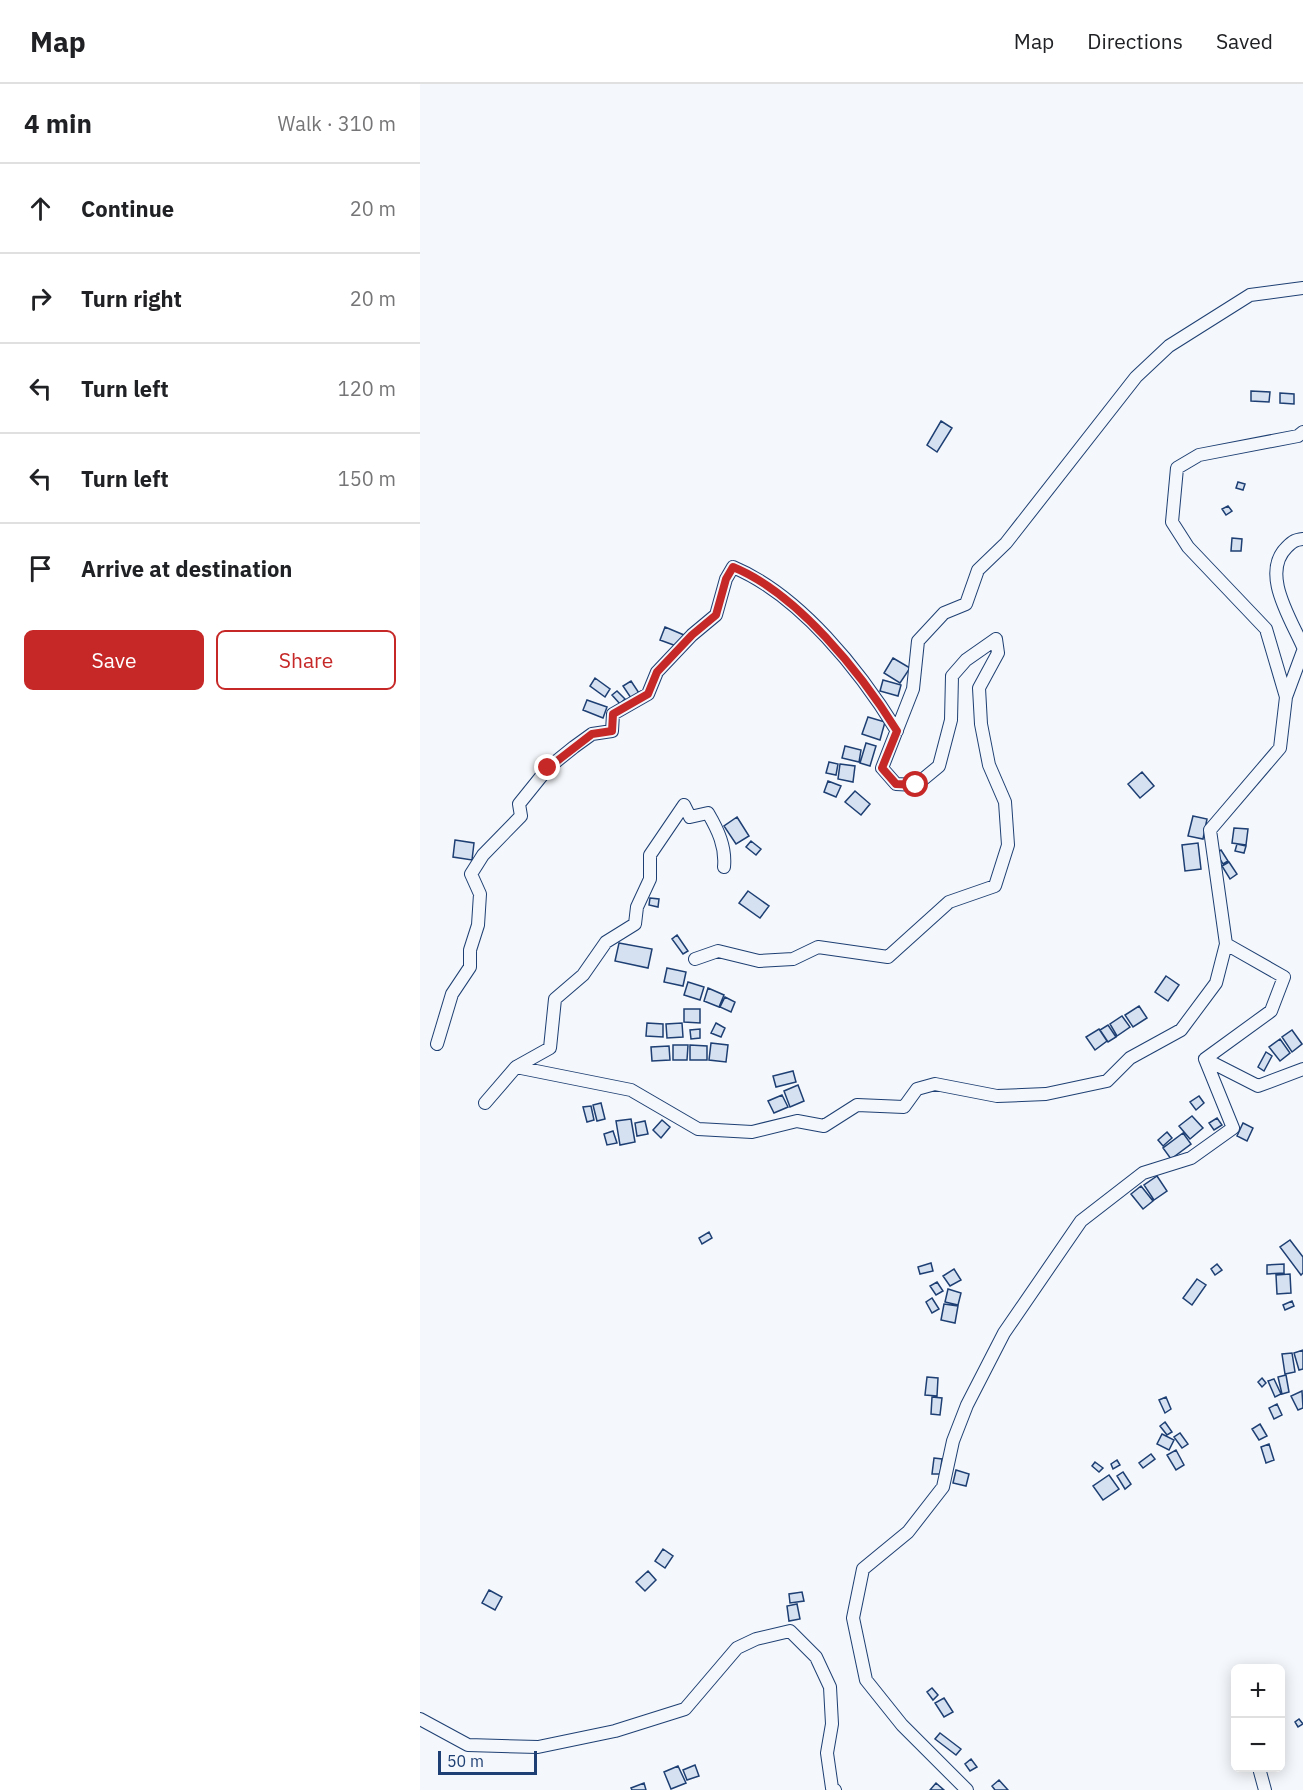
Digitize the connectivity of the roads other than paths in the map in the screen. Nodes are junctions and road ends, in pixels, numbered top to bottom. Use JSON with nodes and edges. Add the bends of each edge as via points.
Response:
{"nodes":[{"id":1,"x":1303,"y":288,"type":"edge"},
{"id":2,"x":1303,"y":432,"type":"edge"},
{"id":3,"x":1303,"y":539,"type":"edge"},
{"id":4,"x":1303,"y":649,"type":"edge"},
{"id":5,"x":1286,"y":697,"type":"junction"},
{"id":6,"x":897,"y":731,"type":"junction"},
{"id":7,"x":724,"y":867,"type":"dead end"},
{"id":8,"x":1226,"y":944,"type":"junction"},
{"id":9,"x":695,"y":959,"type":"dead end"},
{"id":10,"x":437,"y":1044,"type":"dead end"},
{"id":11,"x":1205,"y":1059,"type":"junction"},
{"id":12,"x":516,"y":1067,"type":"junction"},
{"id":13,"x":1303,"y":1069,"type":"edge"},
{"id":14,"x":485,"y":1103,"type":"dead end"},
{"id":15,"x":420,"y":1719,"type":"edge"},
{"id":16,"x":1260,"y":1772,"type":"edge"},
{"id":17,"x":835,"y":1790,"type":"edge"},
{"id":18,"x":967,"y":1790,"type":"edge"},
{"id":19,"x":1265,"y":1790,"type":"edge"}],
"edges":[{"from":1,"to":6,"type":"street","via":[[1250,296],[1169,346],[1136,377],[1006,543],[978,570],[966,604],[944,613],[918,641],[914,689]]},
{"from":2,"to":5,"type":"street","via":[[1199,455],[1177,468],[1172,522],[1188,547],[1266,629]]},
{"from":3,"to":4,"type":"street","via":[[1294,540],[1280,554],[1274,573]]},
{"from":4,"to":5,"type":"street"},
{"from":5,"to":8,"type":"street","via":[[1280,748],[1210,830]]},
{"from":6,"to":9,"type":"street","via":[[882,768],[896,784],[916,785],[939,766],[951,720],[952,676],[966,660],[996,639],[998,653],[979,688],[989,765],[1005,802],[1008,845],[995,886],[949,902],[888,957],[818,947],[793,959],[759,961],[718,951]]},
{"from":6,"to":10,"type":"street","via":[[869,686],[816,628],[759,581],[733,567],[716,615],[657,672],[648,694],[613,714],[612,731],[592,734],[548,768],[519,804],[521,816],[483,855],[471,874],[480,894],[470,967],[452,994]]},
{"from":7,"to":12,"type":"street","via":[[725,854],[708,813],[690,817],[684,805],[650,855],[650,879],[635,924],[606,942],[583,975],[555,999],[550,1048]]},
{"from":8,"to":11,"type":"street","via":[[1284,977],[1271,1011]]},
{"from":8,"to":12,"type":"street","via":[[1216,983],[1181,1030],[1130,1058],[1107,1081],[1046,1094],[998,1096],[935,1084],[917,1089],[904,1107],[857,1105],[824,1126],[797,1121],[753,1132],[698,1129],[631,1090]]},
{"from":11,"to":13,"type":"street","via":[[1258,1086]]},
{"from":11,"to":18,"type":"street","via":[[1233,1128],[1191,1158],[1143,1173],[1081,1221],[1004,1333],[953,1441],[943,1487],[909,1532],[863,1569],[853,1618],[866,1680],[902,1725]]},
{"from":12,"to":14,"type":"street"},
{"from":15,"to":17,"type":"street","via":[[468,1745],[538,1747],[615,1731],[686,1709],[737,1648],[790,1631],[816,1657],[830,1687],[832,1724],[827,1753]]},
{"from":16,"to":19,"type":"street"}]}
